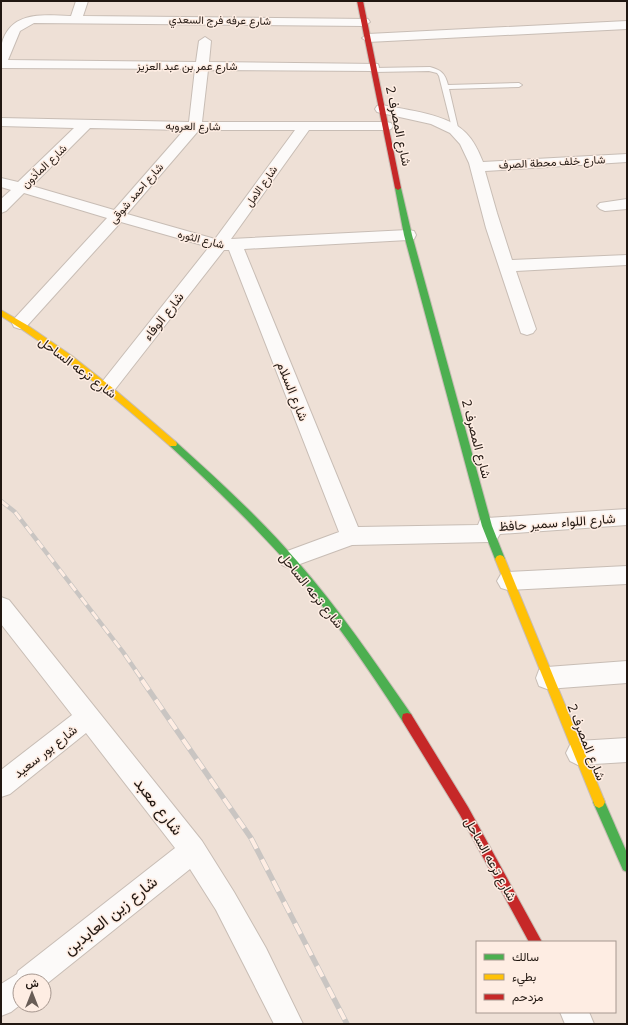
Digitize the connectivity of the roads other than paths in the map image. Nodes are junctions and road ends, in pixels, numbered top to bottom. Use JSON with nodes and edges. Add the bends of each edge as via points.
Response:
{"nodes":[{"id":1,"x":82,"y":1,"type":"edge"},
{"id":2,"x":360,"y":1,"type":"edge"},
{"id":3,"x":76,"y":19,"type":"junction"},
{"id":4,"x":364,"y":22,"type":"junction"},
{"id":5,"x":627,"y":25,"type":"edge"},
{"id":6,"x":368,"y":38,"type":"junction"},
{"id":7,"x":205,"y":41,"type":"dead end"},
{"id":8,"x":1,"y":63,"type":"edge"},
{"id":9,"x":202,"y":66,"type":"junction"},
{"id":10,"x":374,"y":69,"type":"junction"},
{"id":11,"x":518,"y":85,"type":"dead end"},
{"id":12,"x":445,"y":87,"type":"junction"},
{"id":13,"x":382,"y":109,"type":"junction"},
{"id":14,"x":1,"y":122,"type":"edge"},
{"id":15,"x":86,"y":124,"type":"junction"},
{"id":16,"x":195,"y":126,"type":"junction"},
{"id":17,"x":386,"y":126,"type":"junction"},
{"id":18,"x":304,"y":127,"type":"junction"},
{"id":19,"x":456,"y":132,"type":"junction"},
{"id":20,"x":627,"y":158,"type":"edge"},
{"id":21,"x":477,"y":167,"type":"junction"},
{"id":22,"x":1,"y":182,"type":"edge"},
{"id":23,"x":21,"y":188,"type":"junction"},
{"id":24,"x":627,"y":204,"type":"edge"},
{"id":25,"x":604,"y":206,"type":"dead end"},
{"id":26,"x":1,"y":208,"type":"edge"},
{"id":27,"x":117,"y":216,"type":"junction"},
{"id":28,"x":408,"y":235,"type":"junction"},
{"id":29,"x":227,"y":246,"type":"junction"},
{"id":30,"x":627,"y":260,"type":"edge"},
{"id":31,"x":507,"y":266,"type":"junction"},
{"id":32,"x":1,"y":313,"type":"edge"},
{"id":33,"x":20,"y":323,"type":"junction"},
{"id":34,"x":527,"y":329,"type":"dead end"},
{"id":35,"x":107,"y":387,"type":"junction"},
{"id":36,"x":627,"y":517,"type":"edge"},
{"id":37,"x":489,"y":529,"type":"junction"},
{"id":38,"x":351,"y":536,"type":"junction"},
{"id":39,"x":289,"y":558,"type":"junction"},
{"id":40,"x":627,"y":575,"type":"edge"},
{"id":41,"x":508,"y":581,"type":"junction"},
{"id":42,"x":1,"y":607,"type":"edge"},
{"id":43,"x":627,"y":672,"type":"edge"},
{"id":44,"x":547,"y":678,"type":"junction"},
{"id":45,"x":88,"y":717,"type":"junction"},
{"id":46,"x":627,"y":750,"type":"edge"},
{"id":47,"x":578,"y":753,"type":"junction"},
{"id":48,"x":1,"y":785,"type":"edge"},
{"id":49,"x":193,"y":850,"type":"junction"},
{"id":50,"x":627,"y":866,"type":"edge"},
{"id":51,"x":535,"y":941,"type":"edge"},
{"id":52,"x":38,"y":973,"type":"edge"},
{"id":53,"x":12,"y":993,"type":"edge"},
{"id":54,"x":1,"y":1002,"type":"edge"},
{"id":55,"x":574,"y":1013,"type":"edge"},
{"id":56,"x":285,"y":1023,"type":"edge"},
{"id":57,"x":580,"y":1024,"type":"edge"}],
"edges":[{"from":1,"to":3,"type":"street"},
{"from":2,"to":4,"type":"street","name":"شارع المصرف 2"},
{"from":3,"to":4,"type":"street","name":"شارع عرفه فرج السعدي"},
{"from":3,"to":8,"type":"street","name":"شارع عرفه فرج السعدي","via":[[33,19],[19,23],[15,27]]},
{"from":4,"to":6,"type":"street","name":"شارع المصرف 2"},
{"from":5,"to":6,"type":"street"},
{"from":6,"to":10,"type":"street","name":"شارع المصرف 2"},
{"from":7,"to":9,"type":"street"},
{"from":8,"to":9,"type":"street","name":"شارع عمر بن عبد العزيز"},
{"from":9,"to":10,"type":"street","name":"شارع عمر بن عبد العزيز"},
{"from":9,"to":16,"type":"street"},
{"from":10,"to":12,"type":"lane","via":[[433,69],[441,74]]},
{"from":10,"to":13,"type":"street","name":"شارع المصرف 2"},
{"from":11,"to":12,"type":"lane"},
{"from":12,"to":19,"type":"lane"},
{"from":13,"to":17,"type":"street","name":"شارع المصرف 2"},
{"from":13,"to":19,"type":"street","via":[[430,120]]},
{"from":14,"to":15,"type":"street","name":"شارع العروبه"},
{"from":15,"to":16,"type":"street","name":"شارع العروبه"},
{"from":15,"to":23,"type":"street","name":"شارع المأذون"},
{"from":16,"to":18,"type":"street","name":"شارع العروبه"},
{"from":16,"to":27,"type":"street","name":"شارع احمد شوقى"},
{"from":17,"to":18,"type":"street","name":"شارع العروبه"},
{"from":17,"to":28,"type":"street","name":"شارع المصرف 2"},
{"from":18,"to":29,"type":"street","name":"شارع الامل"},
{"from":19,"to":21,"type":"street","via":[[462,136]]},
{"from":20,"to":21,"type":"street","name":"شارع خلف محطة الصرف"},
{"from":21,"to":31,"type":"street"},
{"from":22,"to":23,"type":"street","name":"شارع الثوره"},
{"from":23,"to":26,"type":"street","name":"شارع المأذون"},
{"from":23,"to":27,"type":"street","name":"شارع الثوره"},
{"from":24,"to":25,"type":"street"},
{"from":27,"to":29,"type":"street","name":"شارع الثوره"},
{"from":27,"to":33,"type":"street","name":"شارع احمد شوقى"},
{"from":28,"to":29,"type":"street","name":"شارع الثوره"},
{"from":28,"to":37,"type":"street","name":"شارع المصرف 2"},
{"from":29,"to":35,"type":"street","name":"شارع الوفاء"},
{"from":29,"to":38,"type":"street","name":"شارع السلام"},
{"from":30,"to":31,"type":"street"},
{"from":31,"to":34,"type":"street"},
{"from":32,"to":33,"type":"street","name":"شارع ترعه الساحل"},
{"from":33,"to":35,"type":"street","name":"شارع ترعه الساحل"},
{"from":35,"to":39,"type":"street","name":"شارع ترعه الساحل","via":[[196,464]]},
{"from":36,"to":37,"type":"street","name":"شارع اللواء سمير حافظ"},
{"from":37,"to":38,"type":"street","name":"شارع اللواء سمير حافظ"},
{"from":37,"to":41,"type":"street","name":"شارع المصرف 2"},
{"from":38,"to":39,"type":"street","name":"شارع اللواء سمير حافظ"},
{"from":39,"to":51,"type":"street","name":"شارع ترعه الساحل","via":[[402,708],[460,802]]},
{"from":40,"to":41,"type":"street"},
{"from":41,"to":44,"type":"street","name":"شارع المصرف 2"},
{"from":42,"to":45,"type":"street","name":"شارع معبد"},
{"from":43,"to":44,"type":"street"},
{"from":44,"to":47,"type":"street","name":"شارع المصرف 2"},
{"from":45,"to":48,"type":"street","name":"شارع بور سعيد"},
{"from":45,"to":49,"type":"street","name":"شارع معبد"},
{"from":46,"to":47,"type":"street"},
{"from":47,"to":50,"type":"street","name":"شارع المصرف 2"},
{"from":49,"to":52,"type":"street","name":"شارع زين العابدين"},
{"from":49,"to":56,"type":"street","name":"شارع معبد","via":[[242,932]]},
{"from":53,"to":54,"type":"street"},
{"from":55,"to":57,"type":"street"}]}
